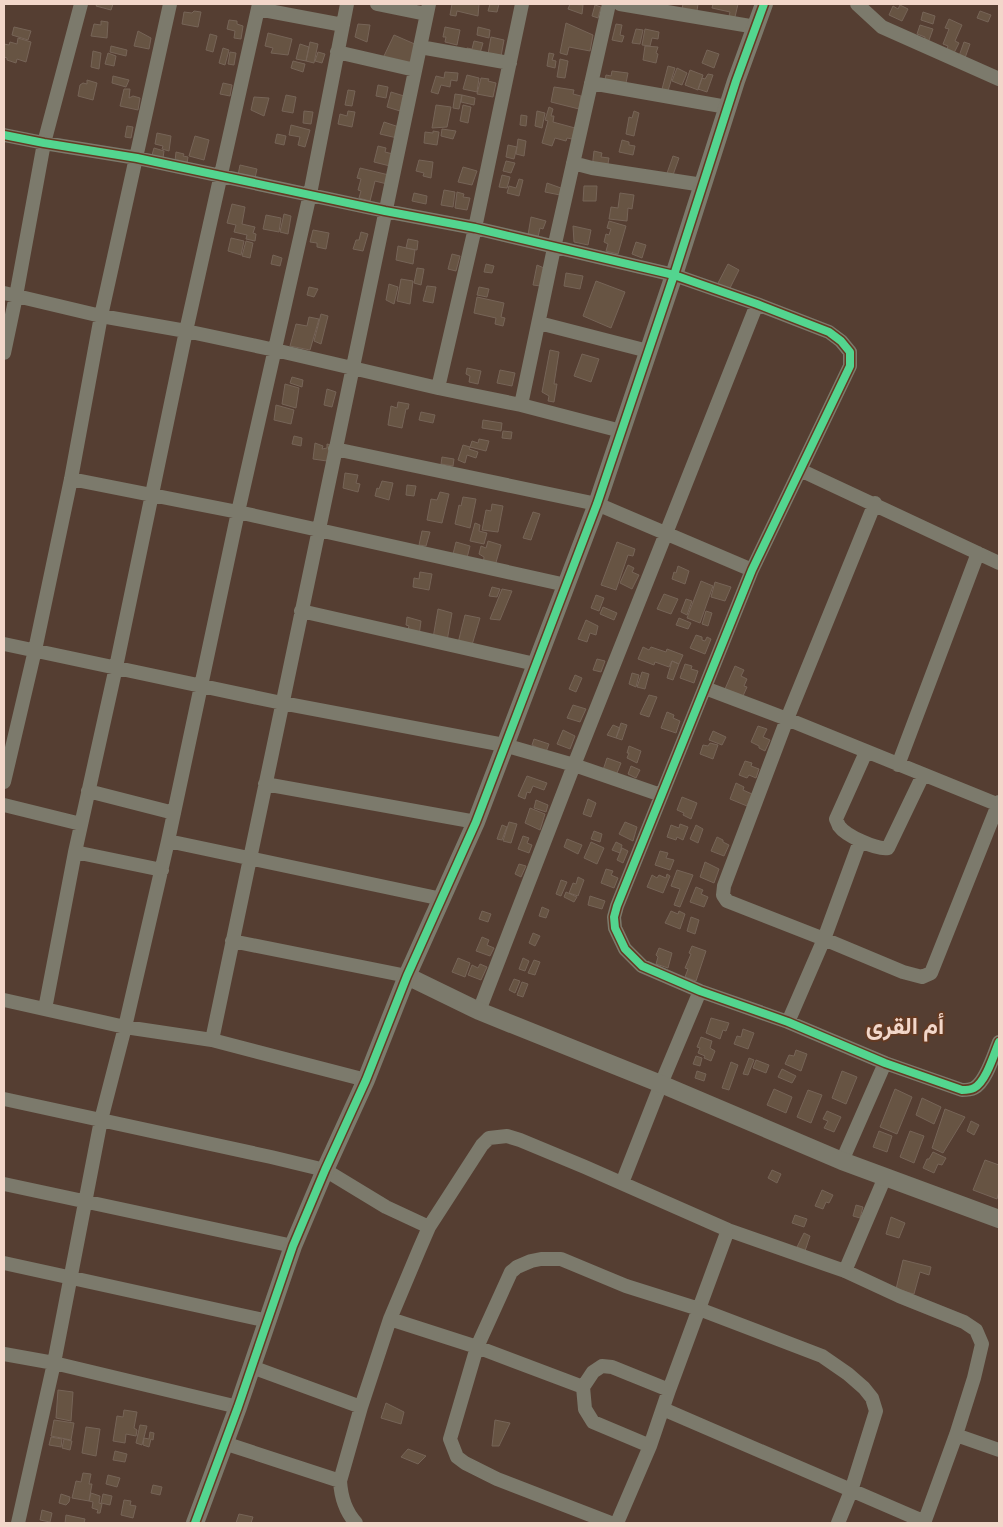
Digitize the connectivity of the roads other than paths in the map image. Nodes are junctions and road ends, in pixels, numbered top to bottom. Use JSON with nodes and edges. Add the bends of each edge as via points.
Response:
{"nodes":[{"id":1,"x":81,"y":4,"type":"edge"},
{"id":2,"x":170,"y":4,"type":"edge"},
{"id":3,"x":347,"y":4,"type":"edge"},
{"id":4,"x":377,"y":4,"type":"edge"},
{"id":5,"x":522,"y":4,"type":"edge"},
{"id":6,"x":609,"y":4,"type":"edge"},
{"id":7,"x":620,"y":4,"type":"edge"},
{"id":8,"x":764,"y":4,"type":"edge"},
{"id":9,"x":258,"y":6,"type":"edge"},
{"id":10,"x":864,"y":7,"type":"edge"},
{"id":11,"x":427,"y":9,"type":"edge"},
{"id":12,"x":342,"y":25,"type":"junction"},
{"id":13,"x":756,"y":27,"type":"junction"},
{"id":14,"x":420,"y":47,"type":"junction"},
{"id":15,"x":337,"y":52,"type":"junction"},
{"id":16,"x":510,"y":63,"type":"junction"},
{"id":17,"x":415,"y":70,"type":"junction"},
{"id":18,"x":999,"y":79,"type":"edge"},
{"id":19,"x":591,"y":83,"type":"junction"},
{"id":20,"x":727,"y":108,"type":"junction"},
{"id":21,"x":4,"y":135,"type":"edge"},
{"id":22,"x":44,"y":143,"type":"junction"},
{"id":23,"x":137,"y":158,"type":"junction"},
{"id":24,"x":573,"y":163,"type":"junction"},
{"id":25,"x":220,"y":176,"type":"junction"},
{"id":26,"x":703,"y":185,"type":"junction"},
{"id":27,"x":310,"y":194,"type":"junction"},
{"id":28,"x":385,"y":211,"type":"junction"},
{"id":29,"x":475,"y":228,"type":"junction"},
{"id":30,"x":554,"y":248,"type":"junction"},
{"id":31,"x":674,"y":275,"type":"junction"},
{"id":32,"x":10,"y":295,"type":"edge"},
{"id":33,"x":757,"y":304,"type":"junction"},
{"id":34,"x":101,"y":316,"type":"junction"},
{"id":35,"x":539,"y":324,"type":"junction"},
{"id":36,"x":186,"y":331,"type":"junction"},
{"id":37,"x":275,"y":350,"type":"junction"},
{"id":38,"x":648,"y":351,"type":"junction"},
{"id":39,"x":4,"y":353,"type":"edge"},
{"id":40,"x":352,"y":368,"type":"junction"},
{"id":41,"x":438,"y":388,"type":"junction"},
{"id":42,"x":521,"y":405,"type":"junction"},
{"id":43,"x":621,"y":431,"type":"junction"},
{"id":44,"x":335,"y":449,"type":"junction"},
{"id":45,"x":800,"y":470,"type":"junction"},
{"id":46,"x":71,"y":479,"type":"junction"},
{"id":47,"x":152,"y":495,"type":"junction"},
{"id":48,"x":875,"y":503,"type":"junction"},
{"id":49,"x":596,"y":504,"type":"junction"},
{"id":50,"x":238,"y":512,"type":"junction"},
{"id":51,"x":318,"y":530,"type":"junction"},
{"id":52,"x":666,"y":534,"type":"junction"},
{"id":53,"x":978,"y":553,"type":"junction"},
{"id":54,"x":999,"y":562,"type":"edge"},
{"id":55,"x":752,"y":570,"type":"junction"},
{"id":56,"x":566,"y":585,"type":"junction"},
{"id":57,"x":301,"y":611,"type":"junction"},
{"id":58,"x":4,"y":644,"type":"edge"},
{"id":59,"x":35,"y":650,"type":"junction"},
{"id":60,"x":535,"y":664,"type":"junction"},
{"id":61,"x":116,"y":667,"type":"junction"},
{"id":62,"x":202,"y":686,"type":"junction"},
{"id":63,"x":705,"y":688,"type":"junction"},
{"id":64,"x":282,"y":703,"type":"junction"},
{"id":65,"x":787,"y":719,"type":"junction"},
{"id":66,"x":504,"y":745,"type":"junction"},
{"id":67,"x":866,"y":752,"type":"junction"},
{"id":68,"x":574,"y":764,"type":"junction"},
{"id":69,"x":898,"y":765,"type":"junction"},
{"id":70,"x":923,"y":775,"type":"junction"},
{"id":71,"x":4,"y":782,"type":"edge"},
{"id":72,"x":265,"y":784,"type":"junction"},
{"id":73,"x":88,"y":791,"type":"junction"},
{"id":74,"x":661,"y":796,"type":"junction"},
{"id":75,"x":999,"y":804,"type":"edge"},
{"id":76,"x":4,"y":805,"type":"edge"},
{"id":77,"x":174,"y":813,"type":"junction"},
{"id":78,"x":476,"y":822,"type":"junction"},
{"id":79,"x":81,"y":824,"type":"junction"},
{"id":80,"x":168,"y":841,"type":"junction"},
{"id":81,"x":860,"y":841,"type":"junction"},
{"id":82,"x":75,"y":852,"type":"junction"},
{"id":83,"x":250,"y":859,"type":"junction"},
{"id":84,"x":162,"y":870,"type":"junction"},
{"id":85,"x":442,"y":899,"type":"junction"},
{"id":86,"x":824,"y":939,"type":"junction"},
{"id":87,"x":232,"y":941,"type":"junction"},
{"id":88,"x":407,"y":976,"type":"junction"},
{"id":89,"x":700,"y":992,"type":"junction"},
{"id":90,"x":4,"y":1000,"type":"edge"},
{"id":91,"x":45,"y":1009,"type":"junction"},
{"id":92,"x":479,"y":1011,"type":"junction"},
{"id":93,"x":788,"y":1022,"type":"junction"},
{"id":94,"x":125,"y":1027,"type":"junction"},
{"id":95,"x":212,"y":1040,"type":"junction"},
{"id":96,"x":999,"y":1042,"type":"edge"},
{"id":97,"x":885,"y":1063,"type":"junction"},
{"id":98,"x":366,"y":1080,"type":"junction"},
{"id":99,"x":661,"y":1084,"type":"junction"},
{"id":100,"x":4,"y":1099,"type":"edge"},
{"id":101,"x":101,"y":1120,"type":"junction"},
{"id":102,"x":842,"y":1160,"type":"junction"},
{"id":103,"x":325,"y":1170,"type":"junction"},
{"id":104,"x":885,"y":1177,"type":"junction"},
{"id":105,"x":622,"y":1183,"type":"junction"},
{"id":106,"x":4,"y":1184,"type":"edge"},
{"id":107,"x":86,"y":1201,"type":"junction"},
{"id":108,"x":999,"y":1219,"type":"edge"},
{"id":109,"x":430,"y":1227,"type":"junction"},
{"id":110,"x":728,"y":1230,"type":"junction"},
{"id":111,"x":293,"y":1246,"type":"junction"},
{"id":112,"x":4,"y":1263,"type":"edge"},
{"id":113,"x":845,"y":1271,"type":"junction"},
{"id":114,"x":70,"y":1277,"type":"junction"},
{"id":115,"x":699,"y":1309,"type":"junction"},
{"id":116,"x":390,"y":1319,"type":"junction"},
{"id":117,"x":268,"y":1321,"type":"junction"},
{"id":118,"x":477,"y":1347,"type":"junction"},
{"id":119,"x":4,"y":1354,"type":"edge"},
{"id":120,"x":54,"y":1363,"type":"junction"},
{"id":121,"x":252,"y":1367,"type":"junction"},
{"id":122,"x":583,"y":1387,"type":"junction"},
{"id":123,"x":669,"y":1390,"type":"junction"},
{"id":124,"x":238,"y":1407,"type":"junction"},
{"id":125,"x":360,"y":1407,"type":"junction"},
{"id":126,"x":662,"y":1409,"type":"junction"},
{"id":127,"x":956,"y":1435,"type":"junction"},
{"id":128,"x":224,"y":1443,"type":"junction"},
{"id":129,"x":650,"y":1446,"type":"junction"},
{"id":130,"x":999,"y":1450,"type":"edge"},
{"id":131,"x":340,"y":1481,"type":"junction"},
{"id":132,"x":851,"y":1490,"type":"junction"},
{"id":133,"x":925,"y":1522,"type":"edge"},
{"id":134,"x":18,"y":1523,"type":"edge"},
{"id":135,"x":195,"y":1523,"type":"edge"},
{"id":136,"x":356,"y":1523,"type":"edge"},
{"id":137,"x":611,"y":1523,"type":"edge"},
{"id":138,"x":617,"y":1523,"type":"edge"},
{"id":139,"x":838,"y":1523,"type":"edge"}],
"edges":[{"from":1,"to":22,"type":"street"},
{"from":2,"to":23,"type":"street"},
{"from":3,"to":12,"type":"street"},
{"from":4,"to":11,"type":"street"},
{"from":5,"to":16,"type":"street"},
{"from":6,"to":19,"type":"street"},
{"from":7,"to":13,"type":"street"},
{"from":8,"to":13,"type":"street"},
{"from":9,"to":12,"type":"street"},
{"from":9,"to":25,"type":"street"},
{"from":10,"to":18,"type":"street","via":[[882,26]]},
{"from":11,"to":14,"type":"street"},
{"from":12,"to":15,"type":"street"},
{"from":13,"to":20,"type":"street"},
{"from":14,"to":16,"type":"street"},
{"from":14,"to":17,"type":"street"},
{"from":15,"to":17,"type":"street"},
{"from":15,"to":27,"type":"street"},
{"from":16,"to":29,"type":"street"},
{"from":17,"to":28,"type":"street"},
{"from":19,"to":20,"type":"street"},
{"from":19,"to":24,"type":"street"},
{"from":20,"to":26,"type":"street"},
{"from":21,"to":22,"type":"street"},
{"from":22,"to":23,"type":"street"},
{"from":22,"to":32,"type":"street"},
{"from":23,"to":25,"type":"street"},
{"from":23,"to":34,"type":"street"},
{"from":24,"to":26,"type":"street"},
{"from":24,"to":30,"type":"street"},
{"from":25,"to":27,"type":"street"},
{"from":25,"to":36,"type":"street"},
{"from":26,"to":31,"type":"street"},
{"from":27,"to":28,"type":"street"},
{"from":27,"to":37,"type":"street"},
{"from":28,"to":29,"type":"street"},
{"from":28,"to":40,"type":"street"},
{"from":29,"to":30,"type":"street"},
{"from":29,"to":41,"type":"street"},
{"from":30,"to":31,"type":"street"},
{"from":30,"to":35,"type":"street"},
{"from":31,"to":33,"type":"street"},
{"from":31,"to":38,"type":"street"},
{"from":32,"to":34,"type":"street"},
{"from":32,"to":39,"type":"street"},
{"from":33,"to":45,"type":"street","via":[[828,332],[842,341],[850,352],[850,366]]},
{"from":33,"to":52,"type":"street"},
{"from":34,"to":36,"type":"street"},
{"from":34,"to":46,"type":"street"},
{"from":35,"to":38,"type":"street"},
{"from":35,"to":42,"type":"street"},
{"from":36,"to":37,"type":"street"},
{"from":36,"to":47,"type":"street"},
{"from":37,"to":40,"type":"street"},
{"from":37,"to":50,"type":"street"},
{"from":38,"to":43,"type":"street"},
{"from":40,"to":41,"type":"street"},
{"from":40,"to":44,"type":"street"},
{"from":41,"to":42,"type":"street"},
{"from":42,"to":43,"type":"street"},
{"from":43,"to":49,"type":"street"},
{"from":44,"to":49,"type":"street"},
{"from":44,"to":51,"type":"street"},
{"from":45,"to":48,"type":"street"},
{"from":45,"to":55,"type":"street"},
{"from":46,"to":47,"type":"street"},
{"from":46,"to":59,"type":"street"},
{"from":47,"to":50,"type":"street"},
{"from":47,"to":61,"type":"street"},
{"from":48,"to":53,"type":"street"},
{"from":48,"to":65,"type":"street"},
{"from":49,"to":52,"type":"street"},
{"from":49,"to":56,"type":"street"},
{"from":50,"to":51,"type":"street"},
{"from":50,"to":62,"type":"street"},
{"from":51,"to":56,"type":"street"},
{"from":51,"to":57,"type":"street"},
{"from":52,"to":55,"type":"street"},
{"from":52,"to":68,"type":"street"},
{"from":53,"to":54,"type":"street"},
{"from":53,"to":69,"type":"street"},
{"from":55,"to":63,"type":"street"},
{"from":56,"to":60,"type":"street"},
{"from":57,"to":60,"type":"street"},
{"from":57,"to":64,"type":"street"},
{"from":58,"to":59,"type":"street"},
{"from":59,"to":61,"type":"street"},
{"from":59,"to":71,"type":"street"},
{"from":60,"to":66,"type":"street"},
{"from":61,"to":62,"type":"street"},
{"from":61,"to":73,"type":"street"},
{"from":62,"to":64,"type":"street"},
{"from":62,"to":77,"type":"street"},
{"from":63,"to":65,"type":"street"},
{"from":63,"to":74,"type":"street"},
{"from":64,"to":66,"type":"street"},
{"from":64,"to":72,"type":"street"},
{"from":65,"to":67,"type":"street"},
{"from":65,"to":86,"type":"street","via":[[723,896],[726,901]]},
{"from":66,"to":68,"type":"street"},
{"from":66,"to":78,"type":"street"},
{"from":67,"to":69,"type":"street"},
{"from":67,"to":81,"type":"street","via":[[836,818],[844,831]]},
{"from":68,"to":74,"type":"street"},
{"from":68,"to":92,"type":"street"},
{"from":69,"to":70,"type":"street"},
{"from":70,"to":75,"type":"street"},
{"from":70,"to":81,"type":"street","via":[[888,848]]},
{"from":72,"to":78,"type":"street"},
{"from":72,"to":83,"type":"street"},
{"from":73,"to":77,"type":"street"},
{"from":73,"to":79,"type":"street"},
{"from":74,"to":89,"type":"street","via":[[617,906],[614,923],[624,949],[642,966]]},
{"from":75,"to":86,"type":"street","via":[[931,973],[915,976]]},
{"from":76,"to":79,"type":"street"},
{"from":77,"to":80,"type":"street"},
{"from":78,"to":85,"type":"street"},
{"from":79,"to":82,"type":"street"},
{"from":80,"to":83,"type":"street"},
{"from":80,"to":84,"type":"street"},
{"from":81,"to":86,"type":"street"},
{"from":82,"to":84,"type":"street"},
{"from":82,"to":91,"type":"street"},
{"from":83,"to":85,"type":"street"},
{"from":83,"to":87,"type":"street"},
{"from":84,"to":94,"type":"street"},
{"from":85,"to":88,"type":"street"},
{"from":86,"to":93,"type":"street"},
{"from":87,"to":88,"type":"street"},
{"from":87,"to":95,"type":"street"},
{"from":88,"to":92,"type":"street"},
{"from":88,"to":98,"type":"street"},
{"from":89,"to":93,"type":"street"},
{"from":89,"to":99,"type":"street"},
{"from":90,"to":91,"type":"street"},
{"from":91,"to":94,"type":"street"},
{"from":92,"to":99,"type":"street"},
{"from":93,"to":97,"type":"street"},
{"from":94,"to":95,"type":"street"},
{"from":94,"to":101,"type":"street"},
{"from":95,"to":98,"type":"street"},
{"from":96,"to":97,"type":"street","via":[[985,1076],[973,1089],[962,1090]]},
{"from":97,"to":102,"type":"street"},
{"from":98,"to":103,"type":"street"},
{"from":99,"to":102,"type":"street"},
{"from":99,"to":105,"type":"street"},
{"from":100,"to":101,"type":"street"},
{"from":101,"to":103,"type":"street"},
{"from":101,"to":107,"type":"street"},
{"from":102,"to":104,"type":"street"},
{"from":103,"to":109,"type":"street","via":[[386,1206]]},
{"from":103,"to":111,"type":"street"},
{"from":104,"to":108,"type":"street"},
{"from":104,"to":113,"type":"street"},
{"from":105,"to":109,"type":"street","via":[[520,1140],[508,1136],[489,1138]]},
{"from":105,"to":110,"type":"street"},
{"from":106,"to":107,"type":"street"},
{"from":107,"to":111,"type":"street"},
{"from":107,"to":114,"type":"street"},
{"from":109,"to":116,"type":"street"},
{"from":110,"to":113,"type":"street"},
{"from":110,"to":115,"type":"street"},
{"from":111,"to":117,"type":"street"},
{"from":112,"to":114,"type":"street"},
{"from":113,"to":127,"type":"street","via":[[976,1330],[982,1344]]},
{"from":114,"to":117,"type":"street"},
{"from":114,"to":120,"type":"street"},
{"from":115,"to":118,"type":"street","via":[[626,1286],[561,1259],[536,1260],[511,1272]]},
{"from":115,"to":123,"type":"street"},
{"from":115,"to":132,"type":"street","via":[[822,1356],[864,1388],[876,1411]]},
{"from":116,"to":118,"type":"street"},
{"from":116,"to":125,"type":"street"},
{"from":117,"to":121,"type":"street"},
{"from":118,"to":122,"type":"street"},
{"from":118,"to":137,"type":"street","via":[[450,1439],[457,1456],[497,1478]]},
{"from":119,"to":120,"type":"street"},
{"from":120,"to":124,"type":"street"},
{"from":120,"to":134,"type":"street"},
{"from":121,"to":124,"type":"street"},
{"from":121,"to":125,"type":"street"},
{"from":122,"to":123,"type":"street","via":[[593,1372],[602,1366]]},
{"from":122,"to":129,"type":"street","via":[[585,1409],[593,1422]]},
{"from":123,"to":126,"type":"street"},
{"from":124,"to":128,"type":"street"},
{"from":125,"to":131,"type":"street"},
{"from":126,"to":129,"type":"street"},
{"from":126,"to":132,"type":"street"},
{"from":127,"to":130,"type":"street"},
{"from":127,"to":133,"type":"street"},
{"from":128,"to":131,"type":"street"},
{"from":128,"to":135,"type":"street"},
{"from":129,"to":138,"type":"street"},
{"from":131,"to":136,"type":"street","via":[[340,1493]]},
{"from":132,"to":133,"type":"street"},
{"from":132,"to":139,"type":"street"}]}
